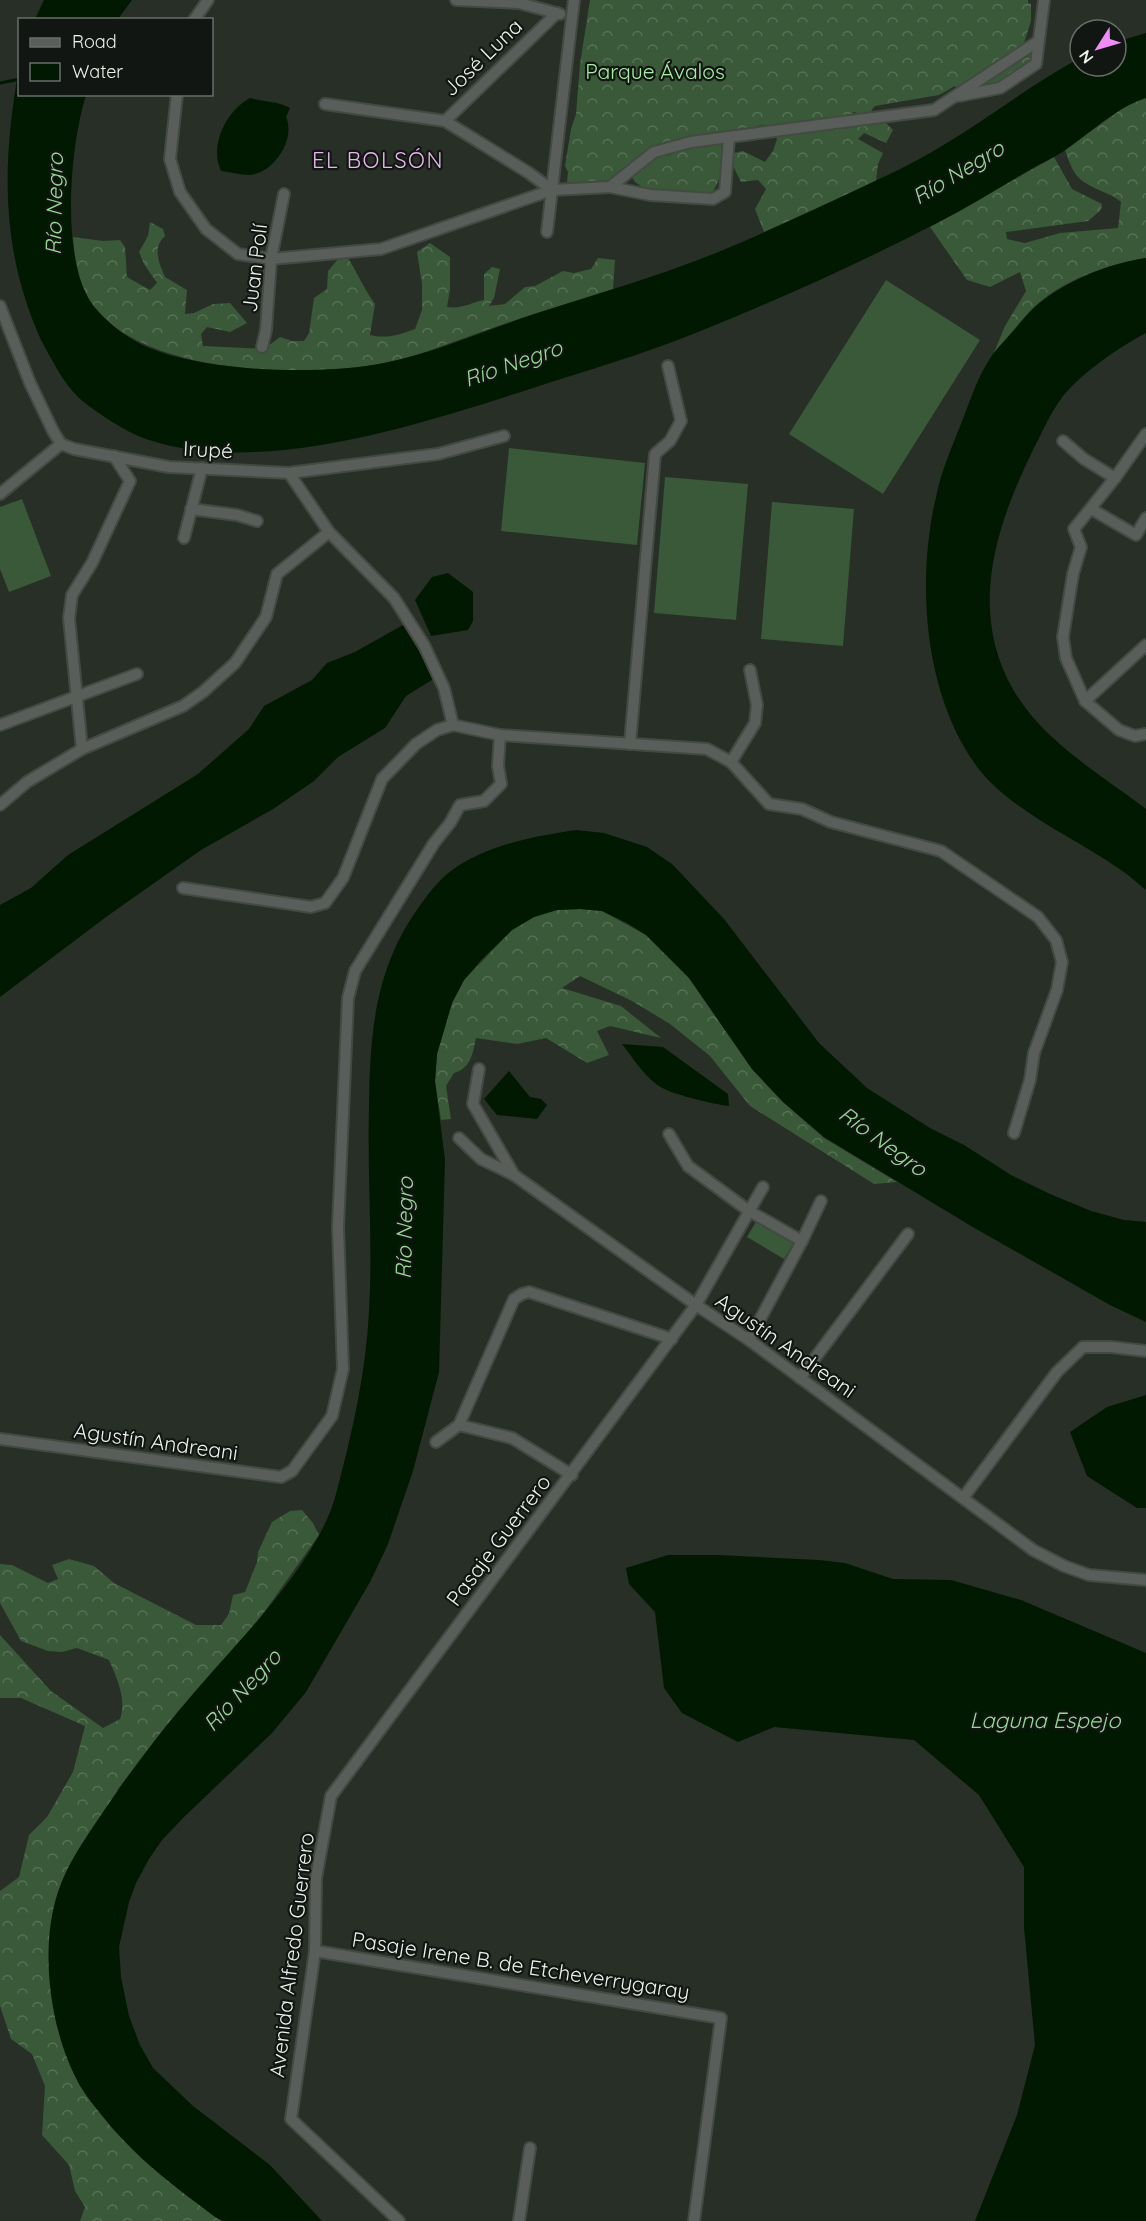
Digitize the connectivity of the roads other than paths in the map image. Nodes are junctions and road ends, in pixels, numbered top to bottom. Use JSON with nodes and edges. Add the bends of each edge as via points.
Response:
{"nodes":[{"id":1,"x":208,"y":0,"type":"edge"},
{"id":2,"x":456,"y":0,"type":"edge"},
{"id":3,"x":574,"y":0,"type":"edge"},
{"id":4,"x":1044,"y":0,"type":"edge"},
{"id":5,"x":556,"y":13,"type":"junction"},
{"id":6,"x":572,"y":17,"type":"junction"},
{"id":7,"x":195,"y":18,"type":"edge"},
{"id":8,"x":1037,"y":42,"type":"junction"},
{"id":9,"x":177,"y":96,"type":"edge"},
{"id":10,"x":955,"y":97,"type":"junction"},
{"id":11,"x":325,"y":104,"type":"dead end"},
{"id":12,"x":445,"y":121,"type":"junction"},
{"id":13,"x":729,"y":137,"type":"junction"},
{"id":14,"x":610,"y":187,"type":"junction"},
{"id":15,"x":552,"y":190,"type":"junction"},
{"id":16,"x":284,"y":194,"type":"dead end"},
{"id":17,"x":547,"y":232,"type":"dead end"},
{"id":18,"x":271,"y":259,"type":"junction"},
{"id":19,"x":0,"y":306,"type":"edge"},
{"id":20,"x":262,"y":347,"type":"dead end"},
{"id":21,"x":668,"y":366,"type":"dead end"},
{"id":22,"x":1146,"y":434,"type":"edge"},
{"id":23,"x":504,"y":436,"type":"dead end"},
{"id":24,"x":1063,"y":441,"type":"dead end"},
{"id":25,"x":61,"y":444,"type":"junction"},
{"id":26,"x":114,"y":456,"type":"junction"},
{"id":27,"x":202,"y":468,"type":"junction"},
{"id":28,"x":289,"y":473,"type":"junction"},
{"id":29,"x":1115,"y":478,"type":"junction"},
{"id":30,"x":0,"y":494,"type":"edge"},
{"id":31,"x":191,"y":508,"type":"junction"},
{"id":32,"x":1091,"y":509,"type":"junction"},
{"id":33,"x":1146,"y":518,"type":"edge"},
{"id":34,"x":257,"y":521,"type":"dead end"},
{"id":35,"x":329,"y":532,"type":"junction"},
{"id":36,"x":184,"y":538,"type":"dead end"},
{"id":37,"x":1146,"y":645,"type":"edge"},
{"id":38,"x":750,"y":670,"type":"dead end"},
{"id":39,"x":137,"y":674,"type":"dead end"},
{"id":40,"x":78,"y":695,"type":"junction"},
{"id":41,"x":1085,"y":701,"type":"junction"},
{"id":42,"x":0,"y":724,"type":"edge"},
{"id":43,"x":453,"y":725,"type":"junction"},
{"id":44,"x":1146,"y":734,"type":"edge"},
{"id":45,"x":500,"y":735,"type":"junction"},
{"id":46,"x":630,"y":744,"type":"junction"},
{"id":47,"x":82,"y":749,"type":"junction"},
{"id":48,"x":731,"y":762,"type":"junction"},
{"id":49,"x":0,"y":805,"type":"edge"},
{"id":50,"x":183,"y":888,"type":"dead end"},
{"id":51,"x":479,"y":1069,"type":"dead end"},
{"id":52,"x":1014,"y":1133,"type":"dead end"},
{"id":53,"x":669,"y":1134,"type":"dead end"},
{"id":54,"x":459,"y":1138,"type":"dead end"},
{"id":55,"x":514,"y":1175,"type":"junction"},
{"id":56,"x":763,"y":1187,"type":"dead end"},
{"id":57,"x":822,"y":1201,"type":"dead end"},
{"id":58,"x":749,"y":1211,"type":"junction"},
{"id":59,"x":908,"y":1234,"type":"dead end"},
{"id":60,"x":802,"y":1241,"type":"junction"},
{"id":61,"x":696,"y":1305,"type":"junction"},
{"id":62,"x":672,"y":1339,"type":"junction"},
{"id":63,"x":748,"y":1340,"type":"junction"},
{"id":64,"x":1146,"y":1351,"type":"edge"},
{"id":65,"x":800,"y":1378,"type":"junction"},
{"id":66,"x":459,"y":1425,"type":"junction"},
{"id":67,"x":0,"y":1439,"type":"edge"},
{"id":68,"x":436,"y":1442,"type":"dead end"},
{"id":69,"x":572,"y":1475,"type":"junction"},
{"id":70,"x":963,"y":1498,"type":"junction"},
{"id":71,"x":1146,"y":1580,"type":"edge"},
{"id":72,"x":331,"y":1796,"type":"joint"},
{"id":73,"x":315,"y":1951,"type":"junction"},
{"id":74,"x":530,"y":2148,"type":"dead end"},
{"id":75,"x":399,"y":2221,"type":"edge"},
{"id":76,"x":519,"y":2221,"type":"edge"},
{"id":77,"x":694,"y":2221,"type":"edge"}],
"edges":[{"from":1,"to":7,"type":"street"},
{"from":2,"to":5,"type":"street","via":[[519,3]]},
{"from":3,"to":6,"type":"street"},
{"from":4,"to":8,"type":"street"},
{"from":5,"to":6,"type":"street"},
{"from":5,"to":12,"type":"street","name":"José Luna"},
{"from":6,"to":15,"type":"street"},
{"from":8,"to":10,"type":"street"},
{"from":8,"to":10,"type":"street","via":[[1036,64],[1000,88]]},
{"from":9,"to":18,"type":"street","via":[[170,159],[180,192],[206,229],[238,254]]},
{"from":10,"to":13,"type":"street","via":[[934,110]]},
{"from":11,"to":12,"type":"street","name":"José Luna"},
{"from":12,"to":15,"type":"street"},
{"from":13,"to":14,"type":"street","via":[[654,152]]},
{"from":13,"to":14,"type":"street","via":[[724,192],[713,200]]},
{"from":14,"to":15,"type":"street"},
{"from":15,"to":17,"type":"street"},
{"from":15,"to":18,"type":"street","via":[[381,249]]},
{"from":16,"to":18,"type":"street","name":"Juan Polí"},
{"from":18,"to":20,"type":"street","name":"Juan Polí"},
{"from":19,"to":25,"type":"street","via":[[30,383]]},
{"from":21,"to":46,"type":"street","via":[[681,421],[670,441],[655,454]]},
{"from":22,"to":29,"type":"street"},
{"from":23,"to":28,"type":"street","name":"Irupé","via":[[438,454]]},
{"from":24,"to":29,"type":"street"},
{"from":25,"to":26,"type":"street","name":"Irupé"},
{"from":25,"to":30,"type":"street"},
{"from":26,"to":27,"type":"street","name":"Irupé","via":[[169,467]]},
{"from":26,"to":40,"type":"street","via":[[130,481],[72,596],[69,618]]},
{"from":27,"to":28,"type":"street","name":"Irupé"},
{"from":27,"to":31,"type":"street"},
{"from":28,"to":35,"type":"street"},
{"from":29,"to":32,"type":"street"},
{"from":31,"to":34,"type":"street"},
{"from":31,"to":36,"type":"street"},
{"from":32,"to":33,"type":"street","via":[[1136,535]]},
{"from":32,"to":41,"type":"street","via":[[1074,529],[1082,547],[1073,574],[1063,637],[1066,658]]},
{"from":35,"to":43,"type":"street","via":[[394,598],[424,645],[444,688]]},
{"from":35,"to":47,"type":"street","via":[[277,574],[266,617],[235,663],[203,692],[183,706]]},
{"from":37,"to":41,"type":"street"},
{"from":38,"to":48,"type":"street","via":[[757,705],[754,723]]},
{"from":39,"to":40,"type":"street"},
{"from":40,"to":42,"type":"street"},
{"from":40,"to":47,"type":"street"},
{"from":41,"to":44,"type":"street","via":[[1119,730],[1135,736]]},
{"from":43,"to":45,"type":"street"},
{"from":43,"to":50,"type":"street","via":[[416,744],[382,779],[343,878],[325,903],[311,907]]},
{"from":45,"to":46,"type":"street"},
{"from":45,"to":67,"type":"street","name":"Agustín Andreani","via":[[501,784],[484,801],[460,805],[355,971],[347,1009],[338,1215],[343,1369],[332,1416],[292,1471],[280,1477]]},
{"from":46,"to":48,"type":"street","via":[[706,749]]},
{"from":47,"to":49,"type":"street","via":[[27,782]]},
{"from":48,"to":52,"type":"street","via":[[769,804],[802,809],[831,822],[941,851],[1038,917],[1056,940],[1062,962],[1057,990],[1034,1053]]},
{"from":51,"to":55,"type":"street","name":"Agustín Andreani","via":[[473,1104]]},
{"from":53,"to":58,"type":"street","via":[[688,1166]]},
{"from":54,"to":55,"type":"street","via":[[481,1159]]},
{"from":55,"to":61,"type":"street","name":"Agustín Andreani"},
{"from":56,"to":58,"type":"street","name":"Pasaje Guerrero"},
{"from":57,"to":60,"type":"street"},
{"from":58,"to":60,"type":"street"},
{"from":58,"to":61,"type":"street","name":"Pasaje Guerrero"},
{"from":59,"to":65,"type":"street"},
{"from":60,"to":63,"type":"street"},
{"from":61,"to":62,"type":"street","name":"Pasaje Guerrero"},
{"from":61,"to":63,"type":"street","name":"Agustín Andreani"},
{"from":62,"to":66,"type":"street","via":[[529,1292],[522,1294],[514,1299]]},
{"from":62,"to":69,"type":"street","name":"Pasaje Guerrero"},
{"from":63,"to":65,"type":"street","name":"Agustín Andreani"},
{"from":64,"to":70,"type":"street","via":[[1083,1347],[1057,1372]]},
{"from":65,"to":70,"type":"street","name":"Agustín Andreani"},
{"from":66,"to":68,"type":"street"},
{"from":66,"to":69,"type":"street","via":[[512,1438]]},
{"from":69,"to":72,"type":"street","name":"Pasaje Guerrero"},
{"from":70,"to":71,"type":"street","name":"Agustín Andreani","via":[[1033,1550],[1064,1566],[1089,1575]]},
{"from":72,"to":73,"type":"street","name":"Avenida Alfredo Guerrero","via":[[316,1878]]},
{"from":73,"to":75,"type":"street","name":"Avenida Alfredo Guerrero","via":[[291,2119]]},
{"from":73,"to":77,"type":"street","name":"Pasaje Irene B. de Etcheverrygaray","via":[[721,2018]]},
{"from":74,"to":76,"type":"street"}]}
